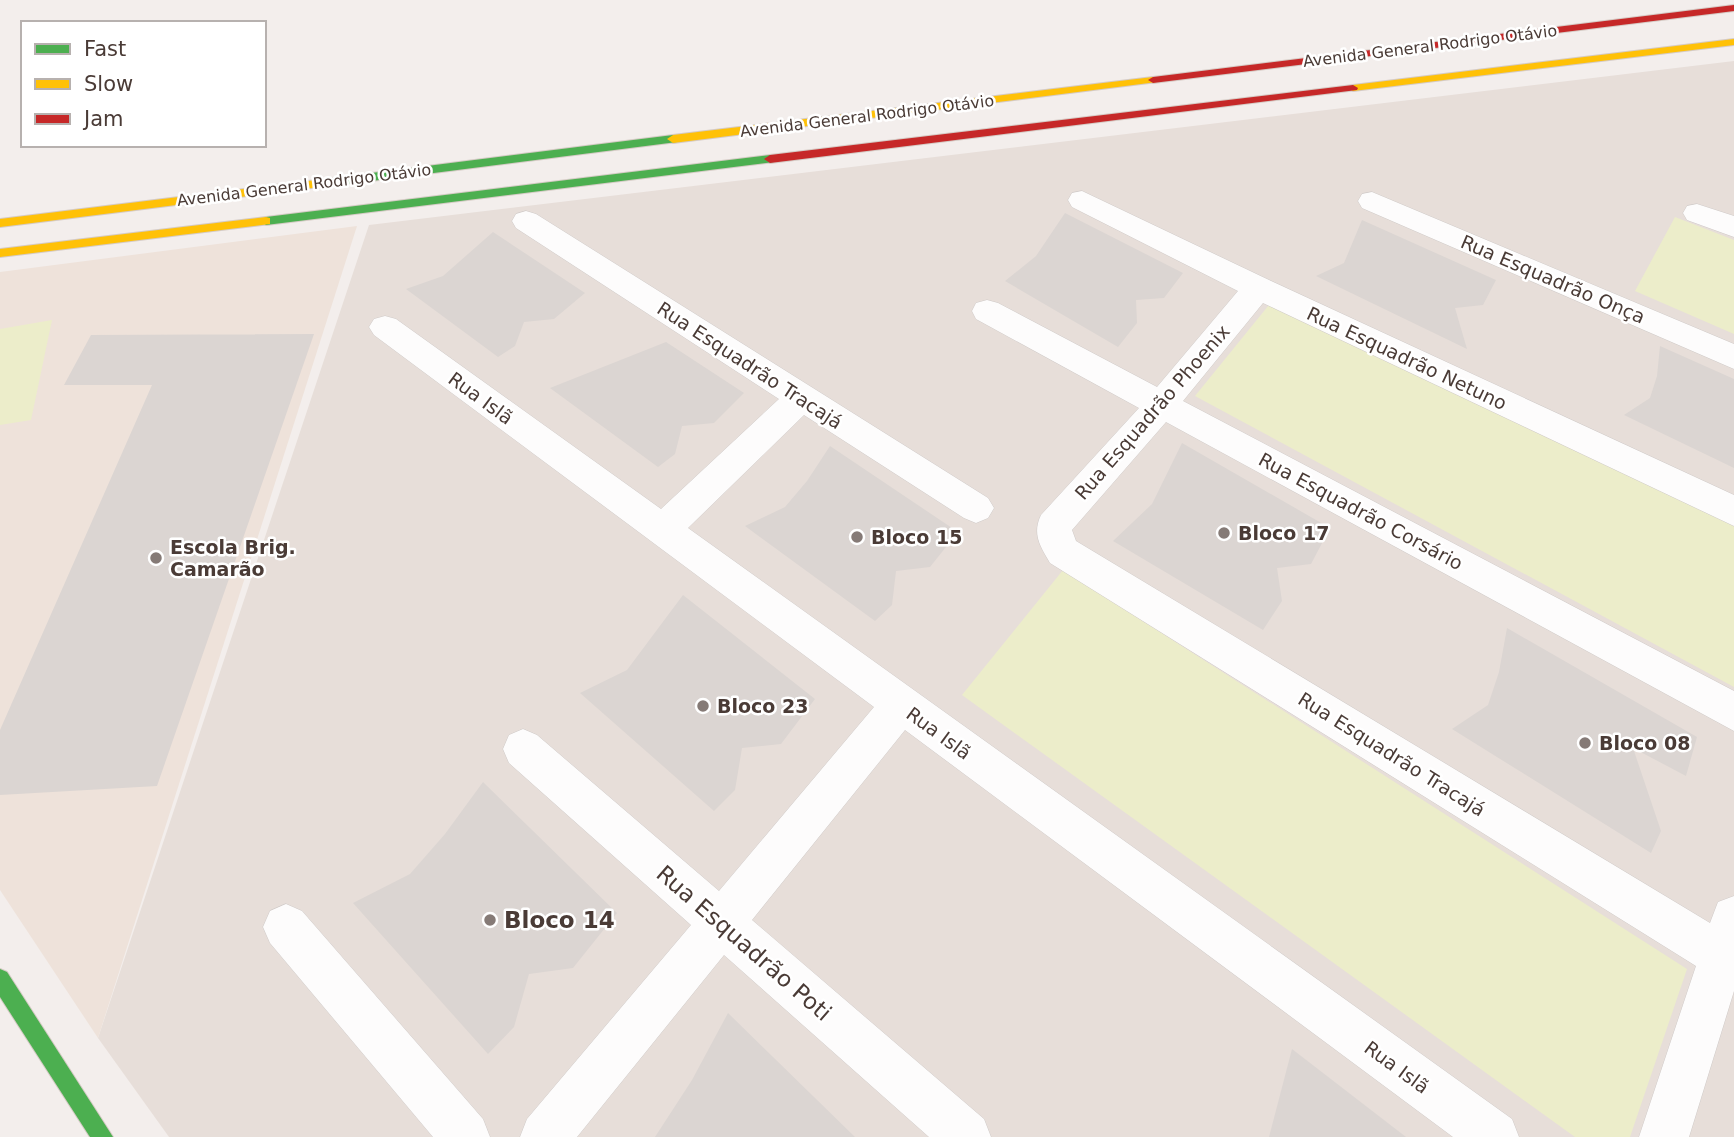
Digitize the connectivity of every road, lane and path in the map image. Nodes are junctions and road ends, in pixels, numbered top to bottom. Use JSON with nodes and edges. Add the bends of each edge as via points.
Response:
{"nodes":[{"id":1,"x":1734,"y":8,"type":"edge"},
{"id":2,"x":1734,"y":42,"type":"edge"},
{"id":3,"x":1020,"y":97,"type":"junction"},
{"id":4,"x":1031,"y":128,"type":"junction"},
{"id":5,"x":1082,"y":200,"type":"dead end"},
{"id":6,"x":1372,"y":201,"type":"dead end"},
{"id":7,"x":1697,"y":213,"type":"dead end"},
{"id":8,"x":526,"y":221,"type":"dead end"},
{"id":9,"x":1,"y":227,"type":"edge"},
{"id":10,"x":1734,"y":227,"type":"edge"},
{"id":11,"x":0,"y":253,"type":"edge"},
{"id":12,"x":1258,"y":288,"type":"junction"},
{"id":13,"x":987,"y":311,"type":"dead end"},
{"id":14,"x":385,"y":327,"type":"dead end"},
{"id":15,"x":1734,"y":357,"type":"edge"},
{"id":16,"x":801,"y":398,"type":"junction"},
{"id":17,"x":1163,"y":404,"type":"junction"},
{"id":18,"x":976,"y":508,"type":"dead end"},
{"id":19,"x":1734,"y":511,"type":"edge"},
{"id":20,"x":662,"y":530,"type":"junction"},
{"id":21,"x":1055,"y":539,"type":"joint"},
{"id":22,"x":901,"y":705,"type":"junction"},
{"id":23,"x":1734,"y":712,"type":"edge"},
{"id":24,"x":523,"y":749,"type":"dead end"},
{"id":25,"x":721,"y":923,"type":"junction"},
{"id":26,"x":286,"y":927,"type":"dead end"},
{"id":27,"x":1730,"y":946,"type":"edge"},
{"id":28,"x":0,"y":979,"type":"edge"},
{"id":29,"x":102,"y":1137,"type":"edge"},
{"id":30,"x":465,"y":1137,"type":"edge"},
{"id":31,"x":545,"y":1137,"type":"edge"},
{"id":32,"x":965,"y":1137,"type":"edge"},
{"id":33,"x":1494,"y":1137,"type":"edge"},
{"id":34,"x":1664,"y":1137,"type":"edge"}],
"edges":[{"from":1,"to":3,"type":"street","name":"Avenida General Rodrigo Otávio"},
{"from":2,"to":4,"type":"street","name":"Avenida General Rodrigo Otávio"},
{"from":3,"to":4,"type":"street"},
{"from":3,"to":9,"type":"street","name":"Avenida General Rodrigo Otávio"},
{"from":4,"to":11,"type":"street","name":"Avenida General Rodrigo Otávio"},
{"from":5,"to":12,"type":"street","name":"Rua Esquadrão Netuno"},
{"from":6,"to":15,"type":"street","name":"Rua Esquadrão Onça"},
{"from":7,"to":10,"type":"street"},
{"from":8,"to":16,"type":"street","name":"Rua Esquadrão Tracajá"},
{"from":12,"to":17,"type":"street","name":"Rua Esquadrão Phoenix"},
{"from":12,"to":19,"type":"street","name":"Rua Esquadrão Netuno"},
{"from":13,"to":17,"type":"street","name":"Rua Esquadrão Corsário"},
{"from":14,"to":20,"type":"street","name":"Rua Islã"},
{"from":16,"to":18,"type":"street","name":"Rua Esquadrão Tracajá"},
{"from":16,"to":20,"type":"street"},
{"from":17,"to":21,"type":"street","name":"Rua Esquadrão Phoenix","via":[[1054,526]]},
{"from":17,"to":23,"type":"street","name":"Rua Esquadrão Corsário"},
{"from":20,"to":22,"type":"street","name":"Rua Islã"},
{"from":21,"to":27,"type":"street","name":"Rua Esquadrão Tracajá","via":[[1074,559]]},
{"from":22,"to":25,"type":"street"},
{"from":22,"to":33,"type":"street","name":"Rua Islã"},
{"from":24,"to":25,"type":"street","name":"Rua Esquadrão Poti"},
{"from":25,"to":31,"type":"street"},
{"from":25,"to":32,"type":"street","name":"Rua Esquadrão Poti"},
{"from":26,"to":30,"type":"street"},
{"from":27,"to":34,"type":"street"},
{"from":28,"to":29,"type":"street"}]}
